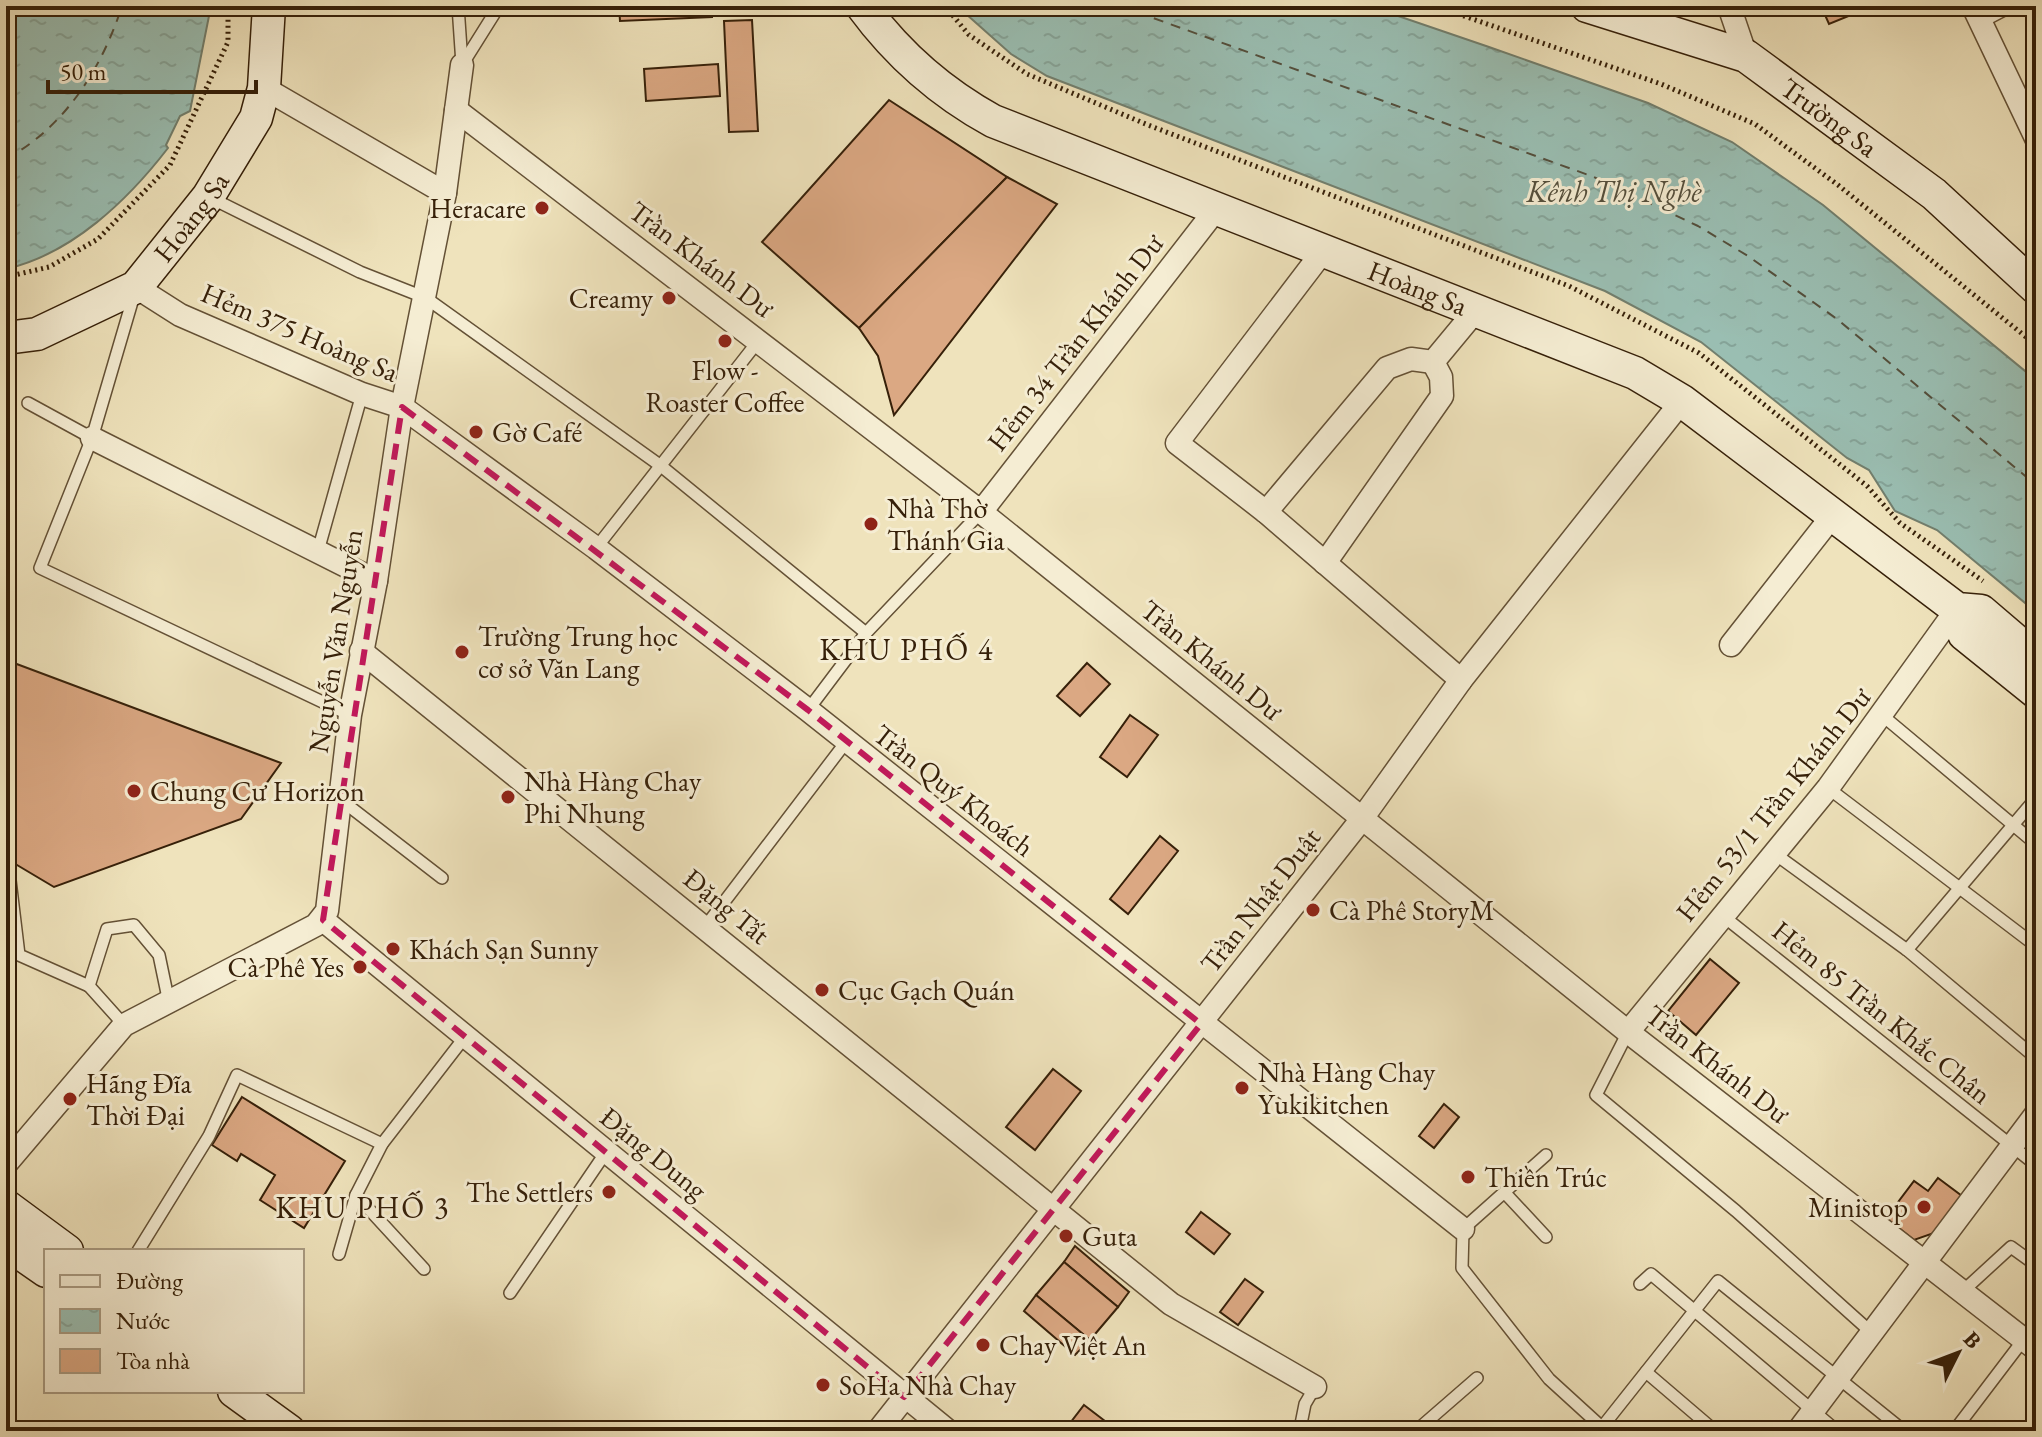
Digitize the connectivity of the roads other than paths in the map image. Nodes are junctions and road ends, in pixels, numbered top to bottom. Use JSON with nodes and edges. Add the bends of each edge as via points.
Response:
{"nodes":[{"id":1,"x":269,"y":6,"type":"edge"},
{"id":2,"x":458,"y":6,"type":"edge"},
{"id":3,"x":499,"y":6,"type":"edge"},
{"id":4,"x":862,"y":6,"type":"edge"},
{"id":5,"x":1587,"y":6,"type":"edge"},
{"id":6,"x":1729,"y":6,"type":"edge"},
{"id":7,"x":2000,"y":6,"type":"edge"},
{"id":8,"x":1976,"y":11,"type":"edge"},
{"id":9,"x":1746,"y":56,"type":"junction"},
{"id":10,"x":462,"y":65,"type":"junction"},
{"id":11,"x":264,"y":88,"type":"junction"},
{"id":12,"x":456,"y":110,"type":"junction"},
{"id":13,"x":2036,"y":138,"type":"edge"},
{"id":14,"x":445,"y":193,"type":"junction"},
{"id":15,"x":208,"y":197,"type":"junction"},
{"id":16,"x":1217,"y":208,"type":"junction"},
{"id":17,"x":1324,"y":250,"type":"junction"},
{"id":18,"x":136,"y":287,"type":"junction"},
{"id":19,"x":2036,"y":288,"type":"edge"},
{"id":20,"x":426,"y":298,"type":"junction"},
{"id":21,"x":1477,"y":309,"type":"junction"},
{"id":22,"x":6,"y":338,"type":"edge"},
{"id":23,"x":759,"y":339,"type":"junction"},
{"id":24,"x":1433,"y":362,"type":"junction"},
{"id":25,"x":362,"y":394,"type":"junction"},
{"id":26,"x":1682,"y":401,"type":"junction"},
{"id":27,"x":28,"y":403,"type":"dead end"},
{"id":28,"x":402,"y":407,"type":"junction"},
{"id":29,"x":92,"y":438,"type":"junction"},
{"id":30,"x":661,"y":466,"type":"junction"},
{"id":31,"x":981,"y":512,"type":"junction"},
{"id":32,"x":1266,"y":512,"type":"junction"},
{"id":33,"x":1833,"y":515,"type":"junction"},
{"id":34,"x":596,"y":548,"type":"junction"},
{"id":35,"x":318,"y":551,"type":"junction"},
{"id":36,"x":1325,"y":563,"type":"junction"},
{"id":37,"x":376,"y":581,"type":"junction"},
{"id":38,"x":1957,"y":609,"type":"junction"},
{"id":39,"x":866,"y":633,"type":"junction"},
{"id":40,"x":1731,"y":645,"type":"dead end"},
{"id":41,"x":361,"y":651,"type":"junction"},
{"id":42,"x":2036,"y":658,"type":"edge"},
{"id":43,"x":1461,"y":680,"type":"junction"},
{"id":44,"x":2036,"y":692,"type":"edge"},
{"id":45,"x":808,"y":710,"type":"junction"},
{"id":46,"x":350,"y":715,"type":"junction"},
{"id":47,"x":1883,"y":716,"type":"junction"},
{"id":48,"x":846,"y":742,"type":"junction"},
{"id":49,"x":1828,"y":788,"type":"junction"},
{"id":50,"x":2036,"y":798,"type":"edge"},
{"id":51,"x":341,"y":799,"type":"junction"},
{"id":52,"x":1361,"y":820,"type":"junction"},
{"id":53,"x":2013,"y":827,"type":"junction"},
{"id":54,"x":2036,"y":844,"type":"edge"},
{"id":55,"x":6,"y":847,"type":"edge"},
{"id":56,"x":1775,"y":854,"type":"junction"},
{"id":57,"x":442,"y":878,"type":"dead end"},
{"id":58,"x":1961,"y":889,"type":"junction"},
{"id":59,"x":1723,"y":916,"type":"junction"},
{"id":60,"x":323,"y":920,"type":"junction"},
{"id":61,"x":705,"y":927,"type":"junction"},
{"id":62,"x":2036,"y":946,"type":"edge"},
{"id":63,"x":1907,"y":950,"type":"junction"},
{"id":64,"x":89,"y":986,"type":"junction"},
{"id":65,"x":169,"y":1003,"type":"junction"},
{"id":66,"x":1201,"y":1024,"type":"junction"},
{"id":67,"x":124,"y":1025,"type":"junction"},
{"id":68,"x":1628,"y":1032,"type":"junction"},
{"id":69,"x":464,"y":1038,"type":"junction"},
{"id":70,"x":2036,"y":1058,"type":"edge"},
{"id":71,"x":2036,"y":1114,"type":"edge"},
{"id":72,"x":382,"y":1144,"type":"junction"},
{"id":73,"x":2011,"y":1146,"type":"junction"},
{"id":74,"x":606,"y":1152,"type":"junction"},
{"id":75,"x":1546,"y":1155,"type":"dead end"},
{"id":76,"x":6,"y":1164,"type":"edge"},
{"id":77,"x":2036,"y":1165,"type":"edge"},
{"id":78,"x":1505,"y":1193,"type":"junction"},
{"id":79,"x":356,"y":1195,"type":"junction"},
{"id":80,"x":6,"y":1206,"type":"edge"},
{"id":81,"x":1054,"y":1207,"type":"junction"},
{"id":82,"x":1463,"y":1229,"type":"junction"},
{"id":83,"x":1546,"y":1237,"type":"dead end"},
{"id":84,"x":6,"y":1243,"type":"edge"},
{"id":85,"x":64,"y":1249,"type":"edge"},
{"id":86,"x":139,"y":1249,"type":"edge"},
{"id":87,"x":339,"y":1254,"type":"dead end"},
{"id":88,"x":1924,"y":1264,"type":"junction"},
{"id":89,"x":2036,"y":1265,"type":"edge"},
{"id":90,"x":424,"y":1269,"type":"dead end"},
{"id":91,"x":44,"y":1270,"type":"edge"},
{"id":92,"x":1640,"y":1284,"type":"dead end"},
{"id":93,"x":510,"y":1293,"type":"dead end"},
{"id":94,"x":1962,"y":1293,"type":"junction"},
{"id":95,"x":1696,"y":1309,"type":"junction"},
{"id":96,"x":1872,"y":1333,"type":"junction"},
{"id":97,"x":2030,"y":1344,"type":"edge"},
{"id":98,"x":1646,"y":1372,"type":"junction"},
{"id":99,"x":1477,"y":1378,"type":"dead end"},
{"id":100,"x":1840,"y":1379,"type":"junction"},
{"id":101,"x":1315,"y":1387,"type":"joint"},
{"id":102,"x":237,"y":1393,"type":"edge"},
{"id":103,"x":904,"y":1397,"type":"junction"},
{"id":104,"x":1814,"y":1413,"type":"junction"},
{"id":105,"x":1430,"y":1421,"type":"junction"},
{"id":106,"x":1301,"y":1424,"type":"dead end"},
{"id":107,"x":1603,"y":1430,"type":"edge"},
{"id":108,"x":289,"y":1431,"type":"edge"},
{"id":109,"x":878,"y":1431,"type":"edge"},
{"id":110,"x":948,"y":1431,"type":"edge"},
{"id":111,"x":1416,"y":1431,"type":"edge"},
{"id":112,"x":1440,"y":1431,"type":"edge"},
{"id":113,"x":1715,"y":1431,"type":"edge"},
{"id":114,"x":1798,"y":1431,"type":"edge"},
{"id":115,"x":1837,"y":1431,"type":"edge"},
{"id":116,"x":1904,"y":1431,"type":"edge"},
{"id":117,"x":1954,"y":1431,"type":"edge"}],
"edges":[{"from":1,"to":11,"type":"street","name":"Hoàng Sa"},
{"from":2,"to":10,"type":"lane"},
{"from":3,"to":10,"type":"lane"},
{"from":4,"to":16,"type":"street","name":"Hoàng Sa","via":[[918,70],[966,106]]},
{"from":5,"to":9,"type":"street","name":"Trường Sa"},
{"from":6,"to":9,"type":"street"},
{"from":7,"to":8,"type":"street"},
{"from":8,"to":13,"type":"street"},
{"from":9,"to":19,"type":"street","name":"Trường Sa","via":[[1934,194]]},
{"from":10,"to":12,"type":"street","name":"Nguyễn Văn Nguyễn"},
{"from":11,"to":14,"type":"street"},
{"from":11,"to":15,"type":"street","name":"Hoàng Sa","via":[[256,118]]},
{"from":12,"to":14,"type":"street","name":"Nguyễn Văn Nguyễn"},
{"from":12,"to":23,"type":"street","name":"Trần Khánh Dư"},
{"from":14,"to":20,"type":"street","name":"Nguyễn Văn Nguyễn"},
{"from":15,"to":18,"type":"street","name":"Hoàng Sa"},
{"from":15,"to":20,"type":"lane","via":[[360,272]]},
{"from":16,"to":17,"type":"street","name":"Hoàng Sa"},
{"from":16,"to":31,"type":"street","name":"Hẻm 34 Trần Khánh Dư"},
{"from":17,"to":21,"type":"street","name":"Hoàng Sa"},
{"from":17,"to":32,"type":"street","via":[[1177,443]]},
{"from":18,"to":22,"type":"street","name":"Hoàng Sa","via":[[37,334]]},
{"from":18,"to":25,"type":"street","name":"Hẻm 375 Hoàng Sa","via":[[180,315]]},
{"from":18,"to":29,"type":"lane"},
{"from":20,"to":28,"type":"street","name":"Nguyễn Văn Nguyễn"},
{"from":20,"to":30,"type":"lane"},
{"from":21,"to":24,"type":"street"},
{"from":21,"to":26,"type":"street","name":"Hoàng Sa","via":[[1635,373]]},
{"from":23,"to":30,"type":"lane"},
{"from":23,"to":31,"type":"street","name":"Trần Khánh Dư"},
{"from":24,"to":32,"type":"street","via":[[1411,359],[1387,368]]},
{"from":24,"to":36,"type":"street","via":[[1442,396]]},
{"from":25,"to":28,"type":"street","name":"Hẻm 375 Hoàng Sa"},
{"from":25,"to":35,"type":"lane"},
{"from":26,"to":33,"type":"street","name":"Hoàng Sa"},
{"from":26,"to":43,"type":"street","name":"Trần Nhật Duật"},
{"from":27,"to":29,"type":"lane"},
{"from":28,"to":34,"type":"street","name":"Trần Quý Khoách"},
{"from":28,"to":37,"type":"street","name":"Nguyễn Văn Nguyễn"},
{"from":29,"to":35,"type":"street"},
{"from":29,"to":46,"type":"lane","via":[[40,568]]},
{"from":30,"to":34,"type":"lane"},
{"from":30,"to":39,"type":"lane"},
{"from":31,"to":39,"type":"lane"},
{"from":31,"to":52,"type":"street","name":"Trần Khánh Dư"},
{"from":32,"to":36,"type":"street"},
{"from":33,"to":38,"type":"street","name":"Hoàng Sa"},
{"from":33,"to":40,"type":"street"},
{"from":34,"to":45,"type":"street","name":"Trần Quý Khoách"},
{"from":35,"to":37,"type":"street"},
{"from":36,"to":43,"type":"street"},
{"from":37,"to":41,"type":"street","name":"Nguyễn Văn Nguyễn"},
{"from":38,"to":42,"type":"street","name":"Hoàng Sa","via":[[1981,611]]},
{"from":38,"to":44,"type":"street","name":"Hoàng Sa","via":[[1964,634]]},
{"from":38,"to":47,"type":"street","name":"Hẻm 53/1 Trần Khánh Dư"},
{"from":39,"to":45,"type":"lane"},
{"from":41,"to":46,"type":"street","name":"Nguyễn Văn Nguyễn"},
{"from":41,"to":61,"type":"street","name":"Ðặng Tất"},
{"from":43,"to":52,"type":"street","name":"Trần Nhật Duật"},
{"from":45,"to":48,"type":"street","name":"Trần Quý Khoách"},
{"from":46,"to":51,"type":"street","name":"Nguyễn Văn Nguyễn"},
{"from":47,"to":49,"type":"street","name":"Hẻm 53/1 Trần Khánh Dư"},
{"from":47,"to":53,"type":"lane"},
{"from":48,"to":61,"type":"lane"},
{"from":48,"to":66,"type":"street","name":"Trần Quý Khoách"},
{"from":49,"to":56,"type":"street","name":"Hẻm 53/1 Trần Khánh Dư"},
{"from":49,"to":58,"type":"lane"},
{"from":50,"to":53,"type":"lane"},
{"from":51,"to":57,"type":"lane"},
{"from":51,"to":60,"type":"street","name":"Nguyễn Văn Nguyễn"},
{"from":52,"to":66,"type":"street","name":"Trần Nhật Duật"},
{"from":52,"to":68,"type":"street","name":"Trần Khánh Dư"},
{"from":53,"to":54,"type":"lane"},
{"from":53,"to":58,"type":"lane"},
{"from":55,"to":64,"type":"lane","via":[[19,955]]},
{"from":56,"to":59,"type":"street","name":"Hẻm 53/1 Trần Khánh Dư"},
{"from":56,"to":63,"type":"lane"},
{"from":58,"to":62,"type":"lane"},
{"from":58,"to":63,"type":"lane"},
{"from":59,"to":68,"type":"street","name":"Hẻm 53/1 Trần Khánh Dư"},
{"from":59,"to":73,"type":"lane","name":"Hẻm 85 Trần Khắc Chân"},
{"from":60,"to":65,"type":"street"},
{"from":60,"to":69,"type":"street","name":"Đặng Dung"},
{"from":61,"to":81,"type":"street","name":"Ðặng Tất"},
{"from":63,"to":70,"type":"lane"},
{"from":64,"to":65,"type":"lane","via":[[107,929],[134,925],[159,955]]},
{"from":64,"to":67,"type":"lane"},
{"from":65,"to":67,"type":"street"},
{"from":66,"to":81,"type":"street","name":"Trần Nhật Duật"},
{"from":66,"to":82,"type":"street","name":"Trần Quý Khoách"},
{"from":67,"to":76,"type":"street"},
{"from":68,"to":88,"type":"street","name":"Trần Khánh Dư"},
{"from":68,"to":96,"type":"lane","via":[[1596,1095]]},
{"from":69,"to":72,"type":"lane"},
{"from":69,"to":74,"type":"street","name":"Đặng Dung"},
{"from":71,"to":73,"type":"street"},
{"from":72,"to":79,"type":"lane"},
{"from":72,"to":86,"type":"lane","via":[[237,1075],[209,1136]]},
{"from":73,"to":77,"type":"lane","name":"Hẻm 85 Trần Khắc Chân"},
{"from":73,"to":88,"type":"street"},
{"from":74,"to":93,"type":"lane"},
{"from":74,"to":103,"type":"street","name":"Đặng Dung"},
{"from":75,"to":78,"type":"lane"},
{"from":78,"to":82,"type":"lane"},
{"from":78,"to":83,"type":"lane"},
{"from":79,"to":87,"type":"lane"},
{"from":79,"to":90,"type":"lane"},
{"from":80,"to":85,"type":"street"},
{"from":81,"to":101,"type":"street","name":"Ðặng Tất","via":[[1171,1304]]},
{"from":81,"to":103,"type":"street","name":"Trần Nhật Duật"},
{"from":82,"to":107,"type":"lane","via":[[1462,1268],[1549,1379]]},
{"from":84,"to":91,"type":"street"},
{"from":88,"to":94,"type":"street","name":"Trần Khánh Dư"},
{"from":88,"to":96,"type":"street"},
{"from":89,"to":94,"type":"lane","via":[[2011,1247]]},
{"from":92,"to":95,"type":"lane","via":[[1651,1274]]},
{"from":94,"to":97,"type":"street","name":"Trần Khánh Dư"},
{"from":95,"to":98,"type":"lane"},
{"from":95,"to":100,"type":"lane","via":[[1718,1281]]},
{"from":95,"to":104,"type":"lane"},
{"from":96,"to":100,"type":"street"},
{"from":97,"to":117,"type":"lane"},
{"from":98,"to":107,"type":"lane"},
{"from":98,"to":113,"type":"lane"},
{"from":99,"to":105,"type":"lane"},
{"from":100,"to":104,"type":"street"},
{"from":100,"to":116,"type":"lane"},
{"from":101,"to":106,"type":"lane"},
{"from":102,"to":108,"type":"street"},
{"from":103,"to":109,"type":"street","name":"Trần Nhật Duật"},
{"from":103,"to":110,"type":"street","name":"Đặng Dung"},
{"from":104,"to":114,"type":"street"},
{"from":104,"to":115,"type":"lane"},
{"from":105,"to":111,"type":"lane"},
{"from":105,"to":112,"type":"lane"}]}
